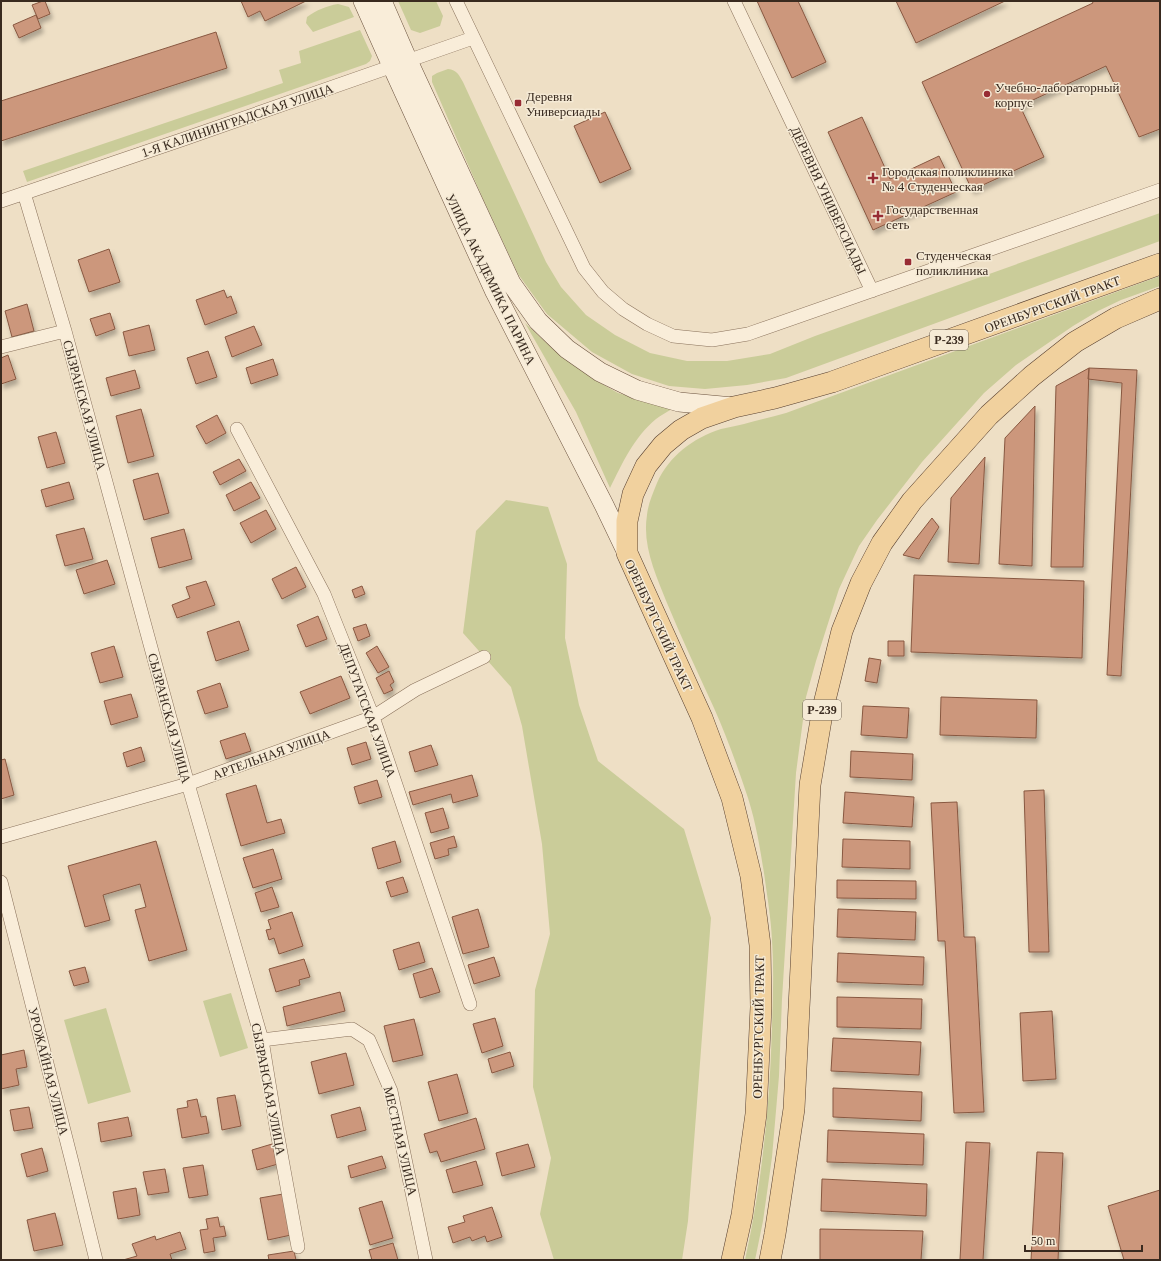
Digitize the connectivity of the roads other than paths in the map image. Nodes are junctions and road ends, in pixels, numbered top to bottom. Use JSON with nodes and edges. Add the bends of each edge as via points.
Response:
{"nodes":[{"id":1,"x":363,"y":1,"type":"edge"},
{"id":2,"x":382,"y":1,"type":"edge"},
{"id":3,"x":456,"y":1,"type":"edge"},
{"id":4,"x":734,"y":1,"type":"edge"},
{"id":5,"x":473,"y":38,"type":"junction"},
{"id":6,"x":400,"y":64,"type":"junction"},
{"id":7,"x":1160,"y":190,"type":"edge"},
{"id":8,"x":24,"y":193,"type":"junction"},
{"id":9,"x":1,"y":201,"type":"edge"},
{"id":10,"x":1160,"y":264,"type":"edge"},
{"id":11,"x":872,"y":291,"type":"junction"},
{"id":12,"x":1160,"y":298,"type":"edge"},
{"id":13,"x":65,"y":331,"type":"junction"},
{"id":14,"x":1,"y":348,"type":"edge"},
{"id":15,"x":734,"y":408,"type":"junction"},
{"id":16,"x":237,"y":429,"type":"dead end"},
{"id":17,"x":627,"y":553,"type":"junction"},
{"id":18,"x":484,"y":657,"type":"dead end"},
{"id":19,"x":373,"y":717,"type":"junction"},
{"id":20,"x":188,"y":784,"type":"junction"},
{"id":21,"x":1,"y":837,"type":"edge"},
{"id":22,"x":1,"y":882,"type":"edge"},
{"id":23,"x":470,"y":1004,"type":"dead end"},
{"id":24,"x":262,"y":1040,"type":"junction"},
{"id":25,"x":298,"y":1247,"type":"dead end"},
{"id":26,"x":96,"y":1260,"type":"edge"},
{"id":27,"x":426,"y":1260,"type":"edge"},
{"id":28,"x":732,"y":1260,"type":"edge"},
{"id":29,"x":770,"y":1260,"type":"edge"}],
"edges":[{"from":1,"to":6,"type":"main road","name":"УЛИЦА АКАДЕМИКА ПАРИНА"},
{"from":2,"to":6,"type":"main road","name":"УЛИЦА АКАДЕМИКА ПАРИНА"},
{"from":3,"to":5,"type":"street"},
{"from":4,"to":11,"type":"street","name":"ДЕРЕВНЯ УНИВЕРСИАДЫ"},
{"from":5,"to":6,"type":"street","name":"1-Я КАЛИНИНГРАДСКАЯ УЛИЦА"},
{"from":5,"to":11,"type":"street","via":[[584,268],[603,292],[623,309],[673,336],[712,340],[748,334]]},
{"from":6,"to":8,"type":"street","name":"1-Я КАЛИНИНГРАДСКАЯ УЛИЦА"},
{"from":6,"to":15,"type":"main road","name":"УЛИЦА АКАДЕМИКА ПАРИНА","via":[[511,283],[538,321],[583,361],[637,390],[679,402]]},
{"from":6,"to":17,"type":"main road","name":"УЛИЦА АКАДЕМИКА ПАРИНА","via":[[495,292]]},
{"from":7,"to":11,"type":"street"},
{"from":8,"to":9,"type":"street","name":"1-Я КАЛИНИНГРАДСКАЯ УЛИЦА"},
{"from":8,"to":13,"type":"street","name":"СЫЗРАНСКАЯ УЛИЦА"},
{"from":10,"to":15,"type":"main road","name":"ОРЕНБУРГСКИЙ ТРАКТ","number":"Р-239","via":[[832,382]]},
{"from":12,"to":29,"type":"main road","number":"Р-239","via":[[1116,318],[1075,342],[1032,376],[990,415],[912,500],[882,543],[861,583],[842,630],[824,700],[810,785],[794,1109]]},
{"from":13,"to":14,"type":"street"},
{"from":13,"to":20,"type":"street","name":"СЫЗРАНСКАЯ УЛИЦА"},
{"from":15,"to":17,"type":"main road","name":"ОРЕНБУРГСКИЙ ТРАКТ","number":"Р-239","via":[[702,418],[681,430],[663,445],[646,466],[633,494],[627,521]]},
{"from":16,"to":19,"type":"street","name":"ДЕПУТАТСКАЯ УЛИЦА","via":[[324,594]]},
{"from":17,"to":28,"type":"main road","name":"ОРЕНБУРГСКИЙ ТРАКТ","number":"Р-239","via":[[702,718],[732,798],[751,876],[760,945],[761,1007],[756,1114],[742,1215]]},
{"from":18,"to":19,"type":"street","name":"АРТЕЛЬНАЯ УЛИЦА","via":[[415,690]]},
{"from":19,"to":20,"type":"street","name":"АРТЕЛЬНАЯ УЛИЦА"},
{"from":19,"to":23,"type":"street","name":"ДЕПУТАТСКАЯ УЛИЦА"},
{"from":20,"to":21,"type":"street","name":"АРТЕЛЬНАЯ УЛИЦА"},
{"from":20,"to":24,"type":"street","name":"СЫЗРАНСКАЯ УЛИЦА"},
{"from":22,"to":26,"type":"street","name":"УРОЖАЙНАЯ УЛИЦА"},
{"from":24,"to":25,"type":"street","name":"СЫЗРАНСКАЯ УЛИЦА"},
{"from":24,"to":27,"type":"street","name":"МЕСТНАЯ УЛИЦА","via":[[352,1029],[369,1040],[391,1091]]}]}
